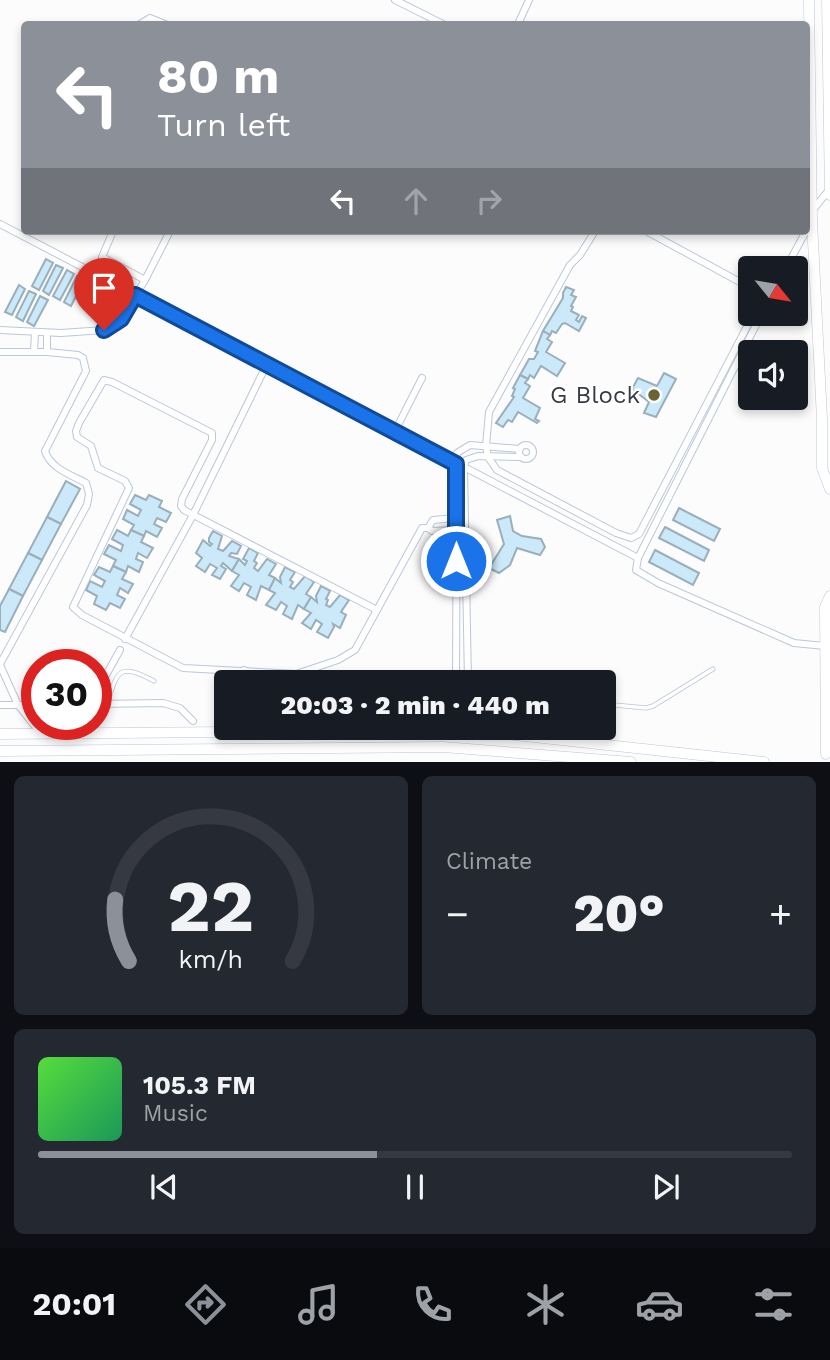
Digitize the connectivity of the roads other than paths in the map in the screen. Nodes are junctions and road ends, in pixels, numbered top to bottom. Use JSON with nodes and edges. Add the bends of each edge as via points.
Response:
{"nodes":[{"id":1,"x":396,"y":0,"type":"edge"},
{"id":2,"x":529,"y":0,"type":"edge"},
{"id":3,"x":809,"y":0,"type":"edge"},
{"id":4,"x":827,"y":0,"type":"edge"},
{"id":5,"x":437,"y":21,"type":"edge"},
{"id":6,"x":519,"y":21,"type":"edge"},
{"id":7,"x":809,"y":21,"type":"edge"},
{"id":8,"x":830,"y":189,"type":"edge"},
{"id":9,"x":830,"y":195,"type":"edge"},
{"id":10,"x":810,"y":222,"type":"edge"},
{"id":11,"x":0,"y":224,"type":"edge"},
{"id":12,"x":21,"y":235,"type":"edge"},
{"id":13,"x":21,"y":235,"type":"edge"},
{"id":14,"x":111,"y":235,"type":"edge"},
{"id":15,"x":168,"y":235,"type":"edge"},
{"id":16,"x":592,"y":235,"type":"edge"},
{"id":17,"x":653,"y":235,"type":"edge"},
{"id":18,"x":803,"y":235,"type":"edge"},
{"id":19,"x":810,"y":235,"type":"edge"},
{"id":20,"x":792,"y":256,"type":"edge"},
{"id":21,"x":145,"y":280,"type":"junction"},
{"id":22,"x":738,"y":281,"type":"edge"},
{"id":23,"x":136,"y":295,"type":"junction"},
{"id":24,"x":747,"y":326,"type":"edge"},
{"id":25,"x":755,"y":326,"type":"edge"},
{"id":26,"x":0,"y":330,"type":"edge"},
{"id":27,"x":34,"y":332,"type":"junction"},
{"id":28,"x":47,"y":332,"type":"junction"},
{"id":29,"x":0,"y":352,"type":"edge"},
{"id":30,"x":34,"y":352,"type":"junction"},
{"id":31,"x":47,"y":352,"type":"junction"},
{"id":32,"x":267,"y":364,"type":"junction"},
{"id":33,"x":422,"y":377,"type":"dead end"},
{"id":34,"x":395,"y":431,"type":"junction"},
{"id":35,"x":486,"y":446,"type":"junction"},
{"id":36,"x":520,"y":449,"type":"junction"},
{"id":37,"x":488,"y":457,"type":"junction"},
{"id":38,"x":521,"y":457,"type":"junction"},
{"id":39,"x":456,"y":464,"type":"junction"},
{"id":40,"x":464,"y":467,"type":"junction"},
{"id":41,"x":830,"y":489,"type":"edge"},
{"id":42,"x":193,"y":514,"type":"junction"},
{"id":43,"x":456,"y":518,"type":"junction"},
{"id":44,"x":428,"y":528,"type":"junction"},
{"id":45,"x":456,"y":530,"type":"junction"},
{"id":46,"x":638,"y":558,"type":"junction"},
{"id":47,"x":830,"y":596,"type":"edge"},
{"id":48,"x":377,"y":610,"type":"junction"},
{"id":49,"x":125,"y":639,"type":"junction"},
{"id":50,"x":825,"y":646,"type":"junction"},
{"id":51,"x":120,"y":650,"type":"dead end"},
{"id":52,"x":112,"y":664,"type":"edge"},
{"id":53,"x":0,"y":665,"type":"edge"},
{"id":54,"x":713,"y":669,"type":"dead end"},
{"id":55,"x":244,"y":670,"type":"edge"},
{"id":56,"x":308,"y":670,"type":"edge"},
{"id":57,"x":456,"y":670,"type":"edge"},
{"id":58,"x":468,"y":670,"type":"edge"},
{"id":59,"x":154,"y":681,"type":"dead end"},
{"id":60,"x":112,"y":689,"type":"edge"},
{"id":61,"x":112,"y":704,"type":"edge"},
{"id":62,"x":0,"y":705,"type":"edge"},
{"id":63,"x":18,"y":705,"type":"junction"},
{"id":64,"x":616,"y":705,"type":"edge"},
{"id":65,"x":21,"y":709,"type":"edge"},
{"id":66,"x":193,"y":721,"type":"dead end"},
{"id":67,"x":112,"y":729,"type":"edge"},
{"id":68,"x":214,"y":730,"type":"edge"},
{"id":69,"x":0,"y":734,"type":"edge"},
{"id":70,"x":21,"y":734,"type":"edge"},
{"id":71,"x":573,"y":740,"type":"edge"},
{"id":72,"x":125,"y":749,"type":"junction"},
{"id":73,"x":0,"y":751,"type":"edge"},
{"id":74,"x":824,"y":756,"type":"edge"},
{"id":75,"x":124,"y":761,"type":"edge"},
{"id":76,"x":631,"y":761,"type":"edge"},
{"id":77,"x":764,"y":761,"type":"edge"}],
"edges":[{"from":1,"to":5,"type":"street"},
{"from":2,"to":6,"type":"street"},
{"from":3,"to":7,"type":"street"},
{"from":4,"to":8,"type":"street"},
{"from":8,"to":9,"type":"street"},
{"from":8,"to":10,"type":"street"},
{"from":11,"to":12,"type":"street"},
{"from":13,"to":23,"type":"street"},
{"from":14,"to":21,"type":"street","via":[[102,257]]},
{"from":15,"to":21,"type":"street"},
{"from":16,"to":35,"type":"street","via":[[570,265],[489,412]]},
{"from":17,"to":22,"type":"street"},
{"from":18,"to":20,"type":"street"},
{"from":19,"to":41,"type":"street","via":[[822,468]]},
{"from":21,"to":23,"type":"street"},
{"from":23,"to":28,"type":"street","via":[[121,319],[104,330]]},
{"from":23,"to":32,"type":"street"},
{"from":24,"to":37,"type":"street","via":[[639,534],[625,537],[616,533],[497,470]]},
{"from":25,"to":46,"type":"street"},
{"from":26,"to":27,"type":"street"},
{"from":27,"to":28,"type":"street"},
{"from":27,"to":30,"type":"street"},
{"from":28,"to":31,"type":"street"},
{"from":29,"to":30,"type":"street"},
{"from":30,"to":31,"type":"street"},
{"from":31,"to":53,"type":"street","via":[[78,355],[86,364],[45,451],[54,466],[86,483],[89,494]]},
{"from":32,"to":34,"type":"street"},
{"from":32,"to":42,"type":"street"},
{"from":33,"to":34,"type":"street"},
{"from":34,"to":39,"type":"street"},
{"from":35,"to":36,"type":"street"},
{"from":35,"to":37,"type":"street"},
{"from":35,"to":39,"type":"street","via":[[463,448]]},
{"from":36,"to":38,"type":"street"},
{"from":36,"to":38,"type":"street","via":[[528,445],[533,453],[530,459]]},
{"from":37,"to":38,"type":"street"},
{"from":37,"to":40,"type":"street","via":[[471,457]]},
{"from":39,"to":40,"type":"street"},
{"from":39,"to":43,"type":"street"},
{"from":40,"to":46,"type":"street"},
{"from":40,"to":58,"type":"street"},
{"from":42,"to":48,"type":"street"},
{"from":42,"to":49,"type":"street"},
{"from":42,"to":49,"type":"street","via":[[181,506],[182,499],[212,433],[104,380],[79,423],[77,437],[91,446],[98,468],[125,481],[129,488],[73,607]]},
{"from":43,"to":44,"type":"street","via":[[433,520]]},
{"from":43,"to":45,"type":"street"},
{"from":44,"to":45,"type":"street"},
{"from":44,"to":48,"type":"street","via":[[422,528]]},
{"from":45,"to":57,"type":"street"},
{"from":46,"to":50,"type":"street","via":[[637,572],[658,583],[794,643]]},
{"from":47,"to":50,"type":"street","via":[[825,607]]},
{"from":48,"to":56,"type":"street","via":[[355,650]]},
{"from":49,"to":55,"type":"street","via":[[183,668]]},
{"from":50,"to":74,"type":"street"},
{"from":51,"to":52,"type":"street"},
{"from":53,"to":63,"type":"street"},
{"from":54,"to":64,"type":"lane","via":[[653,706]]},
{"from":59,"to":60,"type":"lane","via":[[134,670],[122,672]]},
{"from":61,"to":66,"type":"street","via":[[163,703],[180,708]]},
{"from":62,"to":63,"type":"street"},
{"from":63,"to":65,"type":"street"},
{"from":67,"to":68,"type":"street"},
{"from":69,"to":70,"type":"street"},
{"from":71,"to":77,"type":"street"},
{"from":72,"to":73,"type":"street"},
{"from":72,"to":75,"type":"street"},
{"from":72,"to":76,"type":"street","via":[[443,747]]}]}
